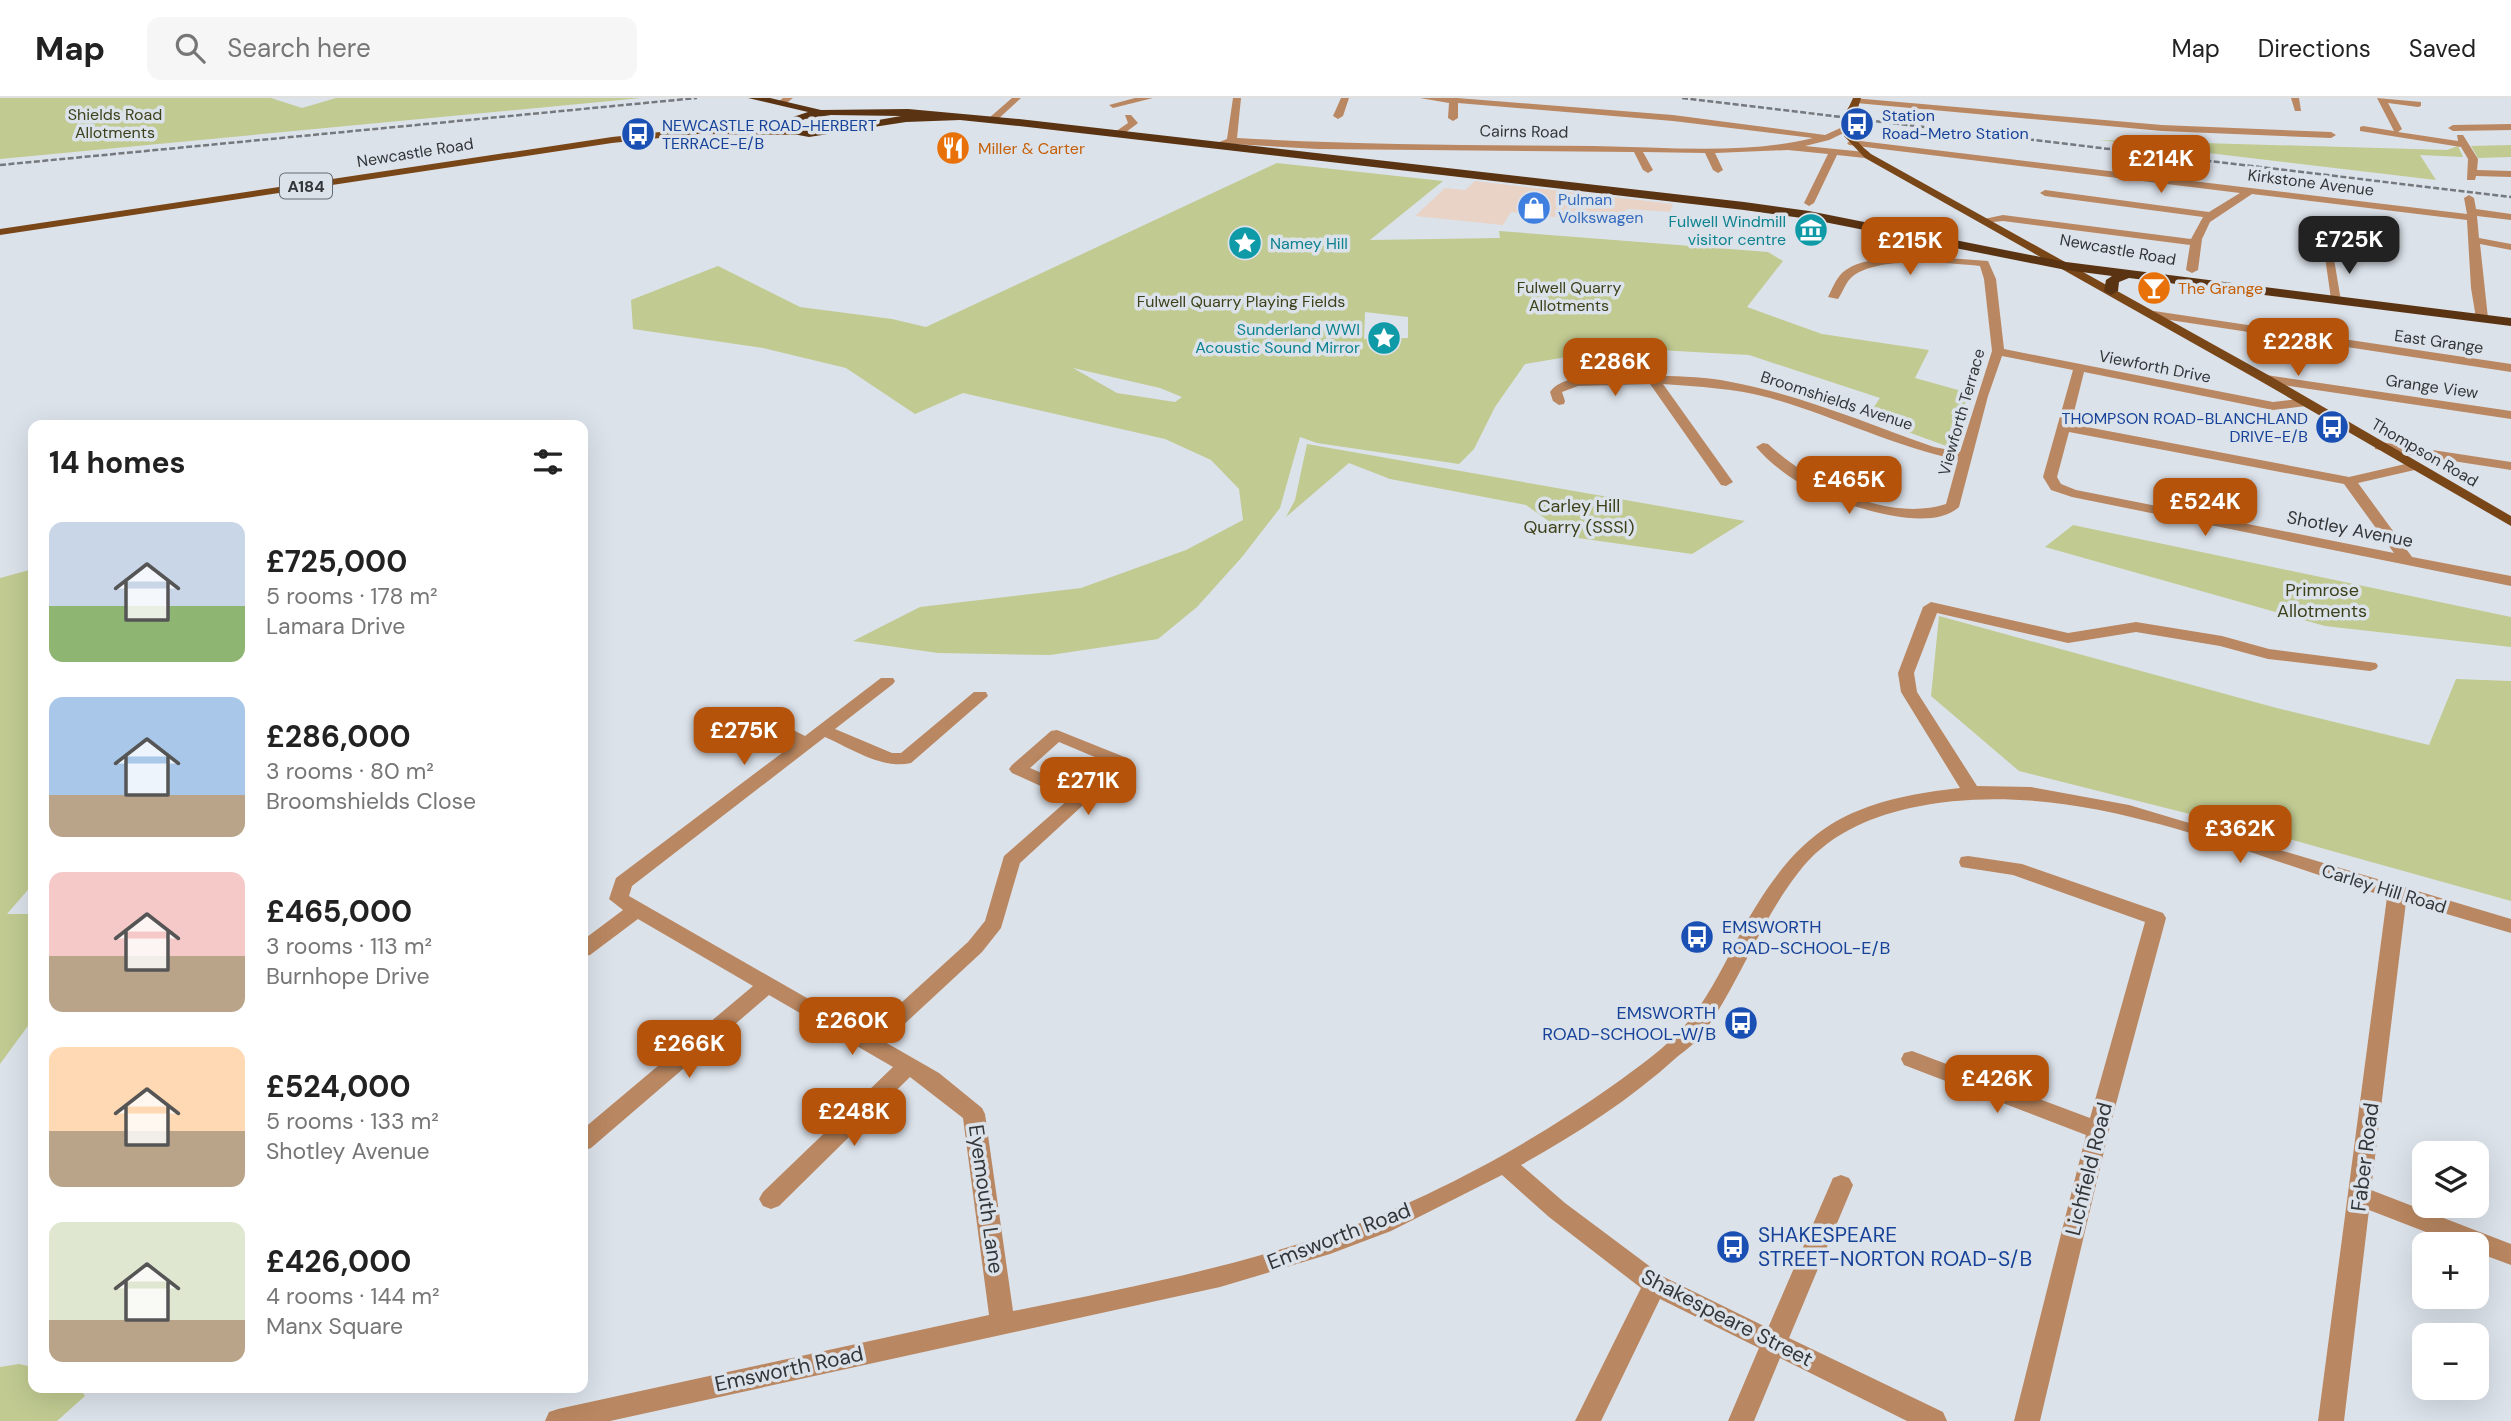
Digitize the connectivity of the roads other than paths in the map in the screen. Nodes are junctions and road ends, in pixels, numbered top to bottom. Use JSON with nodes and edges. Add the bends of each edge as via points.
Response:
{"nodes":[{"id":1,"x":753,"y":98,"type":"edge"},
{"id":2,"x":1017,"y":98,"type":"edge"},
{"id":3,"x":1237,"y":98,"type":"edge"},
{"id":4,"x":1345,"y":98,"type":"edge"},
{"id":5,"x":1424,"y":98,"type":"edge"},
{"id":6,"x":2295,"y":98,"type":"edge"},
{"id":7,"x":1856,"y":99,"type":"edge"},
{"id":8,"x":2381,"y":99,"type":"edge"},
{"id":9,"x":785,"y":100,"type":"edge"},
{"id":10,"x":1454,"y":100,"type":"edge"},
{"id":11,"x":769,"y":101,"type":"junction"},
{"id":12,"x":1146,"y":102,"type":"edge"},
{"id":13,"x":2418,"y":104,"type":"dead end"},
{"id":14,"x":1113,"y":105,"type":"dead end"},
{"id":15,"x":2298,"y":109,"type":"dead end"},
{"id":16,"x":829,"y":112,"type":"junction"},
{"id":17,"x":852,"y":112,"type":"junction"},
{"id":18,"x":1338,"y":116,"type":"dead end"},
{"id":19,"x":956,"y":118,"type":"junction"},
{"id":20,"x":1452,"y":118,"type":"dead end"},
{"id":21,"x":1849,"y":119,"type":"junction"},
{"id":22,"x":789,"y":120,"type":"junction"},
{"id":23,"x":992,"y":120,"type":"junction"},
{"id":24,"x":1135,"y":121,"type":"dead end"},
{"id":25,"x":856,"y":126,"type":"junction"},
{"id":26,"x":2511,"y":127,"type":"edge"},
{"id":27,"x":2363,"y":129,"type":"dead end"},
{"id":28,"x":2397,"y":129,"type":"dead end"},
{"id":29,"x":753,"y":130,"type":"junction"},
{"id":30,"x":803,"y":132,"type":"junction"},
{"id":31,"x":1118,"y":134,"type":"junction"},
{"id":32,"x":2331,"y":135,"type":"dead end"},
{"id":33,"x":1826,"y":138,"type":"junction"},
{"id":34,"x":1275,"y":142,"type":"junction"},
{"id":35,"x":1226,"y":143,"type":"junction"},
{"id":36,"x":1852,"y":144,"type":"junction"},
{"id":37,"x":2466,"y":145,"type":"junction"},
{"id":38,"x":1788,"y":147,"type":"junction"},
{"id":39,"x":1637,"y":149,"type":"junction"},
{"id":40,"x":1263,"y":150,"type":"junction"},
{"id":41,"x":1709,"y":150,"type":"junction"},
{"id":42,"x":1834,"y":151,"type":"junction"},
{"id":43,"x":1868,"y":156,"type":"junction"},
{"id":44,"x":1648,"y":170,"type":"dead end"},
{"id":45,"x":1718,"y":170,"type":"dead end"},
{"id":46,"x":2511,"y":174,"type":"edge"},
{"id":47,"x":2251,"y":191,"type":"junction"},
{"id":48,"x":2045,"y":193,"type":"dead end"},
{"id":49,"x":2469,"y":198,"type":"dead end"},
{"id":50,"x":1809,"y":203,"type":"dead end"},
{"id":51,"x":2211,"y":215,"type":"junction"},
{"id":52,"x":2473,"y":215,"type":"junction"},
{"id":53,"x":2511,"y":217,"type":"edge"},
{"id":54,"x":1984,"y":220,"type":"junction"},
{"id":55,"x":0,"y":232,"type":"edge"},
{"id":56,"x":2014,"y":237,"type":"junction"},
{"id":57,"x":2474,"y":240,"type":"junction"},
{"id":58,"x":2193,"y":242,"type":"junction"},
{"id":59,"x":2511,"y":247,"type":"edge"},
{"id":60,"x":1997,"y":250,"type":"junction"},
{"id":61,"x":2046,"y":255,"type":"junction"},
{"id":62,"x":2329,"y":259,"type":"dead end"},
{"id":63,"x":1984,"y":263,"type":"junction"},
{"id":64,"x":2066,"y":266,"type":"junction"},
{"id":65,"x":2130,"y":273,"type":"junction"},
{"id":66,"x":2188,"y":274,"type":"junction"},
{"id":67,"x":2111,"y":291,"type":"junction"},
{"id":68,"x":2337,"y":299,"type":"junction"},
{"id":69,"x":1848,"y":300,"type":"dead end"},
{"id":70,"x":2154,"y":315,"type":"junction"},
{"id":71,"x":2482,"y":318,"type":"junction"},
{"id":72,"x":2511,"y":322,"type":"edge"},
{"id":73,"x":1998,"y":351,"type":"junction"},
{"id":74,"x":2511,"y":368,"type":"edge"},
{"id":75,"x":2079,"y":369,"type":"junction"},
{"id":76,"x":2266,"y":379,"type":"junction"},
{"id":77,"x":1654,"y":380,"type":"junction"},
{"id":78,"x":1576,"y":400,"type":"dead end"},
{"id":79,"x":2306,"y":402,"type":"junction"},
{"id":80,"x":2511,"y":415,"type":"edge"},
{"id":81,"x":2064,"y":427,"type":"junction"},
{"id":82,"x":2379,"y":446,"type":"junction"},
{"id":83,"x":1763,"y":447,"type":"dead end"},
{"id":84,"x":1965,"y":457,"type":"junction"},
{"id":85,"x":2414,"y":466,"type":"junction"},
{"id":86,"x":2511,"y":466,"type":"edge"},
{"id":87,"x":2349,"y":481,"type":"junction"},
{"id":88,"x":1726,"y":482,"type":"dead end"},
{"id":89,"x":2511,"y":522,"type":"edge"},
{"id":90,"x":2406,"y":559,"type":"junction"},
{"id":91,"x":2511,"y":581,"type":"edge"},
{"id":92,"x":2370,"y":666,"type":"dead end"},
{"id":93,"x":887,"y":681,"type":"dead end"},
{"id":94,"x":979,"y":696,"type":"dead end"},
{"id":95,"x":756,"y":718,"type":"dead end"},
{"id":96,"x":823,"y":730,"type":"junction"},
{"id":97,"x":806,"y":743,"type":"junction"},
{"id":98,"x":1971,"y":791,"type":"junction"},
{"id":99,"x":1081,"y":797,"type":"junction"},
{"id":100,"x":1968,"y":862,"type":"dead end"},
{"id":101,"x":2397,"y":893,"type":"junction"},
{"id":102,"x":637,"y":909,"type":"junction"},
{"id":103,"x":2511,"y":926,"type":"edge"},
{"id":104,"x":588,"y":946,"type":"edge"},
{"id":105,"x":768,"y":985,"type":"junction"},
{"id":106,"x":870,"y":1043,"type":"junction"},
{"id":107,"x":1912,"y":1059,"type":"dead end"},
{"id":108,"x":908,"y":1066,"type":"junction"},
{"id":109,"x":2098,"y":1130,"type":"junction"},
{"id":110,"x":588,"y":1138,"type":"edge"},
{"id":111,"x":1503,"y":1163,"type":"junction"},
{"id":112,"x":1841,"y":1185,"type":"dead end"},
{"id":113,"x":2360,"y":1196,"type":"junction"},
{"id":114,"x":771,"y":1199,"type":"dead end"},
{"id":115,"x":2511,"y":1255,"type":"edge"},
{"id":116,"x":1655,"y":1285,"type":"junction"},
{"id":117,"x":1003,"y":1324,"type":"junction"},
{"id":118,"x":1773,"y":1343,"type":"junction"},
{"id":119,"x":558,"y":1421,"type":"edge"},
{"id":120,"x":1588,"y":1421,"type":"edge"},
{"id":121,"x":1741,"y":1421,"type":"edge"},
{"id":122,"x":1934,"y":1421,"type":"edge"},
{"id":123,"x":2027,"y":1421,"type":"edge"},
{"id":124,"x":2331,"y":1421,"type":"edge"}],
"edges":[{"from":1,"to":11,"type":"highway"},
{"from":2,"to":23,"type":"street"},
{"from":3,"to":35,"type":"street"},
{"from":4,"to":18,"type":"street"},
{"from":5,"to":10,"type":"street"},
{"from":6,"to":15,"type":"street"},
{"from":7,"to":21,"type":"main road"},
{"from":7,"to":32,"type":"street"},
{"from":8,"to":13,"type":"street"},
{"from":8,"to":28,"type":"street"},
{"from":9,"to":11,"type":"highway"},
{"from":9,"to":16,"type":"highway"},
{"from":10,"to":20,"type":"street"},
{"from":10,"to":33,"type":"street","via":[[1673,118]]},
{"from":11,"to":22,"type":"highway","via":[[790,108]]},
{"from":12,"to":14,"type":"street"},
{"from":16,"to":17,"type":"highway"},
{"from":16,"to":22,"type":"highway"},
{"from":17,"to":19,"type":"highway"},
{"from":17,"to":25,"type":"highway","via":[[864,120]]},
{"from":19,"to":23,"type":"highway"},
{"from":19,"to":25,"type":"highway"},
{"from":21,"to":33,"type":"street","name":"Cairns Road"},
{"from":21,"to":36,"type":"main road"},
{"from":22,"to":29,"type":"main road","number":"A184"},
{"from":22,"to":30,"type":"highway","via":[[790,129]]},
{"from":23,"to":31,"type":"highway"},
{"from":24,"to":31,"type":"street"},
{"from":25,"to":30,"type":"highway"},
{"from":26,"to":37,"type":"street","via":[[2453,128]]},
{"from":27,"to":37,"type":"street"},
{"from":29,"to":30,"type":"main road","number":"A184"},
{"from":29,"to":55,"type":"main road","name":"Newcastle Road","number":"A184","via":[[612,140]]},
{"from":31,"to":35,"type":"highway"},
{"from":33,"to":38,"type":"street","name":"Cairns Road"},
{"from":34,"to":35,"type":"street","name":"Cairns Road"},
{"from":34,"to":39,"type":"street","name":"Cairns Road"},
{"from":34,"to":40,"type":"street"},
{"from":35,"to":40,"type":"highway"},
{"from":36,"to":43,"type":"main road","name":"Thompson Road"},
{"from":36,"to":47,"type":"street","name":"Kirkstone Avenue"},
{"from":37,"to":46,"type":"street","via":[[2473,159],[2472,176]]},
{"from":38,"to":41,"type":"street","name":"Cairns Road"},
{"from":38,"to":42,"type":"street","name":"Cairns Road"},
{"from":39,"to":41,"type":"street","name":"Cairns Road"},
{"from":39,"to":44,"type":"street"},
{"from":40,"to":60,"type":"highway","via":[[1744,206]]},
{"from":41,"to":45,"type":"street"},
{"from":42,"to":43,"type":"street","name":"Cairns Road"},
{"from":42,"to":50,"type":"street"},
{"from":43,"to":54,"type":"main road","name":"Thompson Road"},
{"from":47,"to":51,"type":"street"},
{"from":47,"to":52,"type":"street","name":"Kirkstone Avenue"},
{"from":48,"to":51,"type":"street"},
{"from":49,"to":52,"type":"street"},
{"from":51,"to":58,"type":"street"},
{"from":52,"to":53,"type":"street","name":"Kirkstone Avenue"},
{"from":52,"to":57,"type":"street"},
{"from":54,"to":56,"type":"main road","name":"Thompson Road"},
{"from":54,"to":58,"type":"street","via":[[2003,218]]},
{"from":56,"to":60,"type":"highway"},
{"from":56,"to":61,"type":"main road","name":"Thompson Road"},
{"from":57,"to":59,"type":"street"},
{"from":57,"to":71,"type":"street","via":[[2475,290]]},
{"from":58,"to":66,"type":"street"},
{"from":60,"to":61,"type":"highway","name":"Newcastle Road"},
{"from":60,"to":63,"type":"street"},
{"from":60,"to":64,"type":"highway","name":"Newcastle Road"},
{"from":61,"to":64,"type":"main road","name":"Thompson Road"},
{"from":61,"to":66,"type":"highway","name":"Newcastle Road"},
{"from":62,"to":68,"type":"street"},
{"from":63,"to":69,"type":"street","via":[[1919,259],[1860,268],[1845,277],[1830,296]]},
{"from":63,"to":73,"type":"street","name":"Viewforth Terrace"},
{"from":64,"to":65,"type":"highway","name":"Newcastle Road"},
{"from":64,"to":67,"type":"main road","name":"Thompson Road"},
{"from":65,"to":66,"type":"highway","name":"Newcastle Road"},
{"from":65,"to":67,"type":"highway","via":[[2113,280]]},
{"from":66,"to":68,"type":"highway","name":"Newcastle Road"},
{"from":67,"to":70,"type":"main road","name":"Thompson Road"},
{"from":68,"to":71,"type":"highway","name":"Newcastle Road"},
{"from":70,"to":74,"type":"street","name":"East Grange"},
{"from":70,"to":76,"type":"main road","name":"Thompson Road"},
{"from":71,"to":72,"type":"highway","name":"Newcastle Road"},
{"from":73,"to":75,"type":"street","name":"Viewforth Drive"},
{"from":73,"to":84,"type":"street","name":"Viewforth Terrace"},
{"from":75,"to":79,"type":"street","name":"Viewforth Drive","via":[[2273,406]]},
{"from":75,"to":81,"type":"street","name":"Shotley Avenue"},
{"from":76,"to":79,"type":"main road","name":"Thompson Road"},
{"from":76,"to":80,"type":"street","name":"Grange View"},
{"from":77,"to":78,"type":"street","name":"Broomshields Avenue","via":[[1569,384],[1556,391],[1553,401]]},
{"from":77,"to":84,"type":"street","name":"Broomshields Avenue","via":[[1746,388],[1931,450]]},
{"from":77,"to":88,"type":"street"},
{"from":79,"to":82,"type":"main road","name":"Thompson Road"},
{"from":81,"to":87,"type":"street"},
{"from":81,"to":90,"type":"street","name":"Shotley Avenue","via":[[2050,477],[2056,487],[2073,494]]},
{"from":82,"to":85,"type":"main road","name":"Thompson Road"},
{"from":82,"to":86,"type":"street"},
{"from":83,"to":84,"type":"street","name":"Viewforth Terrace","via":[[1802,478],[1898,512],[1937,512],[1952,507]]},
{"from":85,"to":87,"type":"street"},
{"from":85,"to":89,"type":"main road","name":"Thompson Road"},
{"from":87,"to":90,"type":"street"},
{"from":90,"to":91,"type":"street","name":"Shotley Avenue"},
{"from":92,"to":98,"type":"street","via":[[2268,654],[2222,641],[2136,627],[2068,638],[1931,607],[1906,673],[1909,692]]},
{"from":93,"to":96,"type":"street"},
{"from":94,"to":96,"type":"street","via":[[905,759],[889,758]]},
{"from":95,"to":97,"type":"street"},
{"from":96,"to":97,"type":"street"},
{"from":97,"to":102,"type":"street","name":"Eyemouth Lane","via":[[624,883],[619,899]]},
{"from":98,"to":101,"type":"street","name":"Carley Hill Road","via":[[2052,796],[2103,805]]},
{"from":98,"to":111,"type":"street","name":"Emsworth Road","via":[[1891,807],[1839,826],[1799,858],[1693,1031],[1634,1082]]},
{"from":99,"to":99,"type":"street","via":[[1121,762],[1057,735],[1018,769]]},
{"from":99,"to":106,"type":"street","via":[[1011,860],[994,923],[975,947]]},
{"from":100,"to":109,"type":"street","name":"Lichfield Road","via":[[2015,869],[2156,918]]},
{"from":101,"to":103,"type":"street","name":"Carley Hill Road"},
{"from":101,"to":113,"type":"street","name":"Faber Road"},
{"from":102,"to":104,"type":"street"},
{"from":102,"to":105,"type":"street","name":"Eyemouth Lane"},
{"from":105,"to":106,"type":"street","name":"Eyemouth Lane"},
{"from":105,"to":110,"type":"street"},
{"from":106,"to":108,"type":"street","name":"Eyemouth Lane"},
{"from":107,"to":109,"type":"street"},
{"from":108,"to":114,"type":"street"},
{"from":108,"to":117,"type":"street","name":"Eyemouth Lane","via":[[974,1114]]},
{"from":109,"to":123,"type":"street","name":"Lichfield Road"},
{"from":111,"to":116,"type":"street","name":"Shakespeare Street"},
{"from":111,"to":117,"type":"street","name":"Emsworth Road","via":[[1384,1223],[1263,1265]]},
{"from":112,"to":118,"type":"street"},
{"from":113,"to":115,"type":"street"},
{"from":113,"to":124,"type":"street","name":"Faber Road"},
{"from":116,"to":118,"type":"street","name":"Shakespeare Street"},
{"from":116,"to":120,"type":"street"},
{"from":117,"to":119,"type":"street","name":"Emsworth Road"},
{"from":118,"to":121,"type":"street"},
{"from":118,"to":122,"type":"street","name":"Shakespeare Street"}]}
